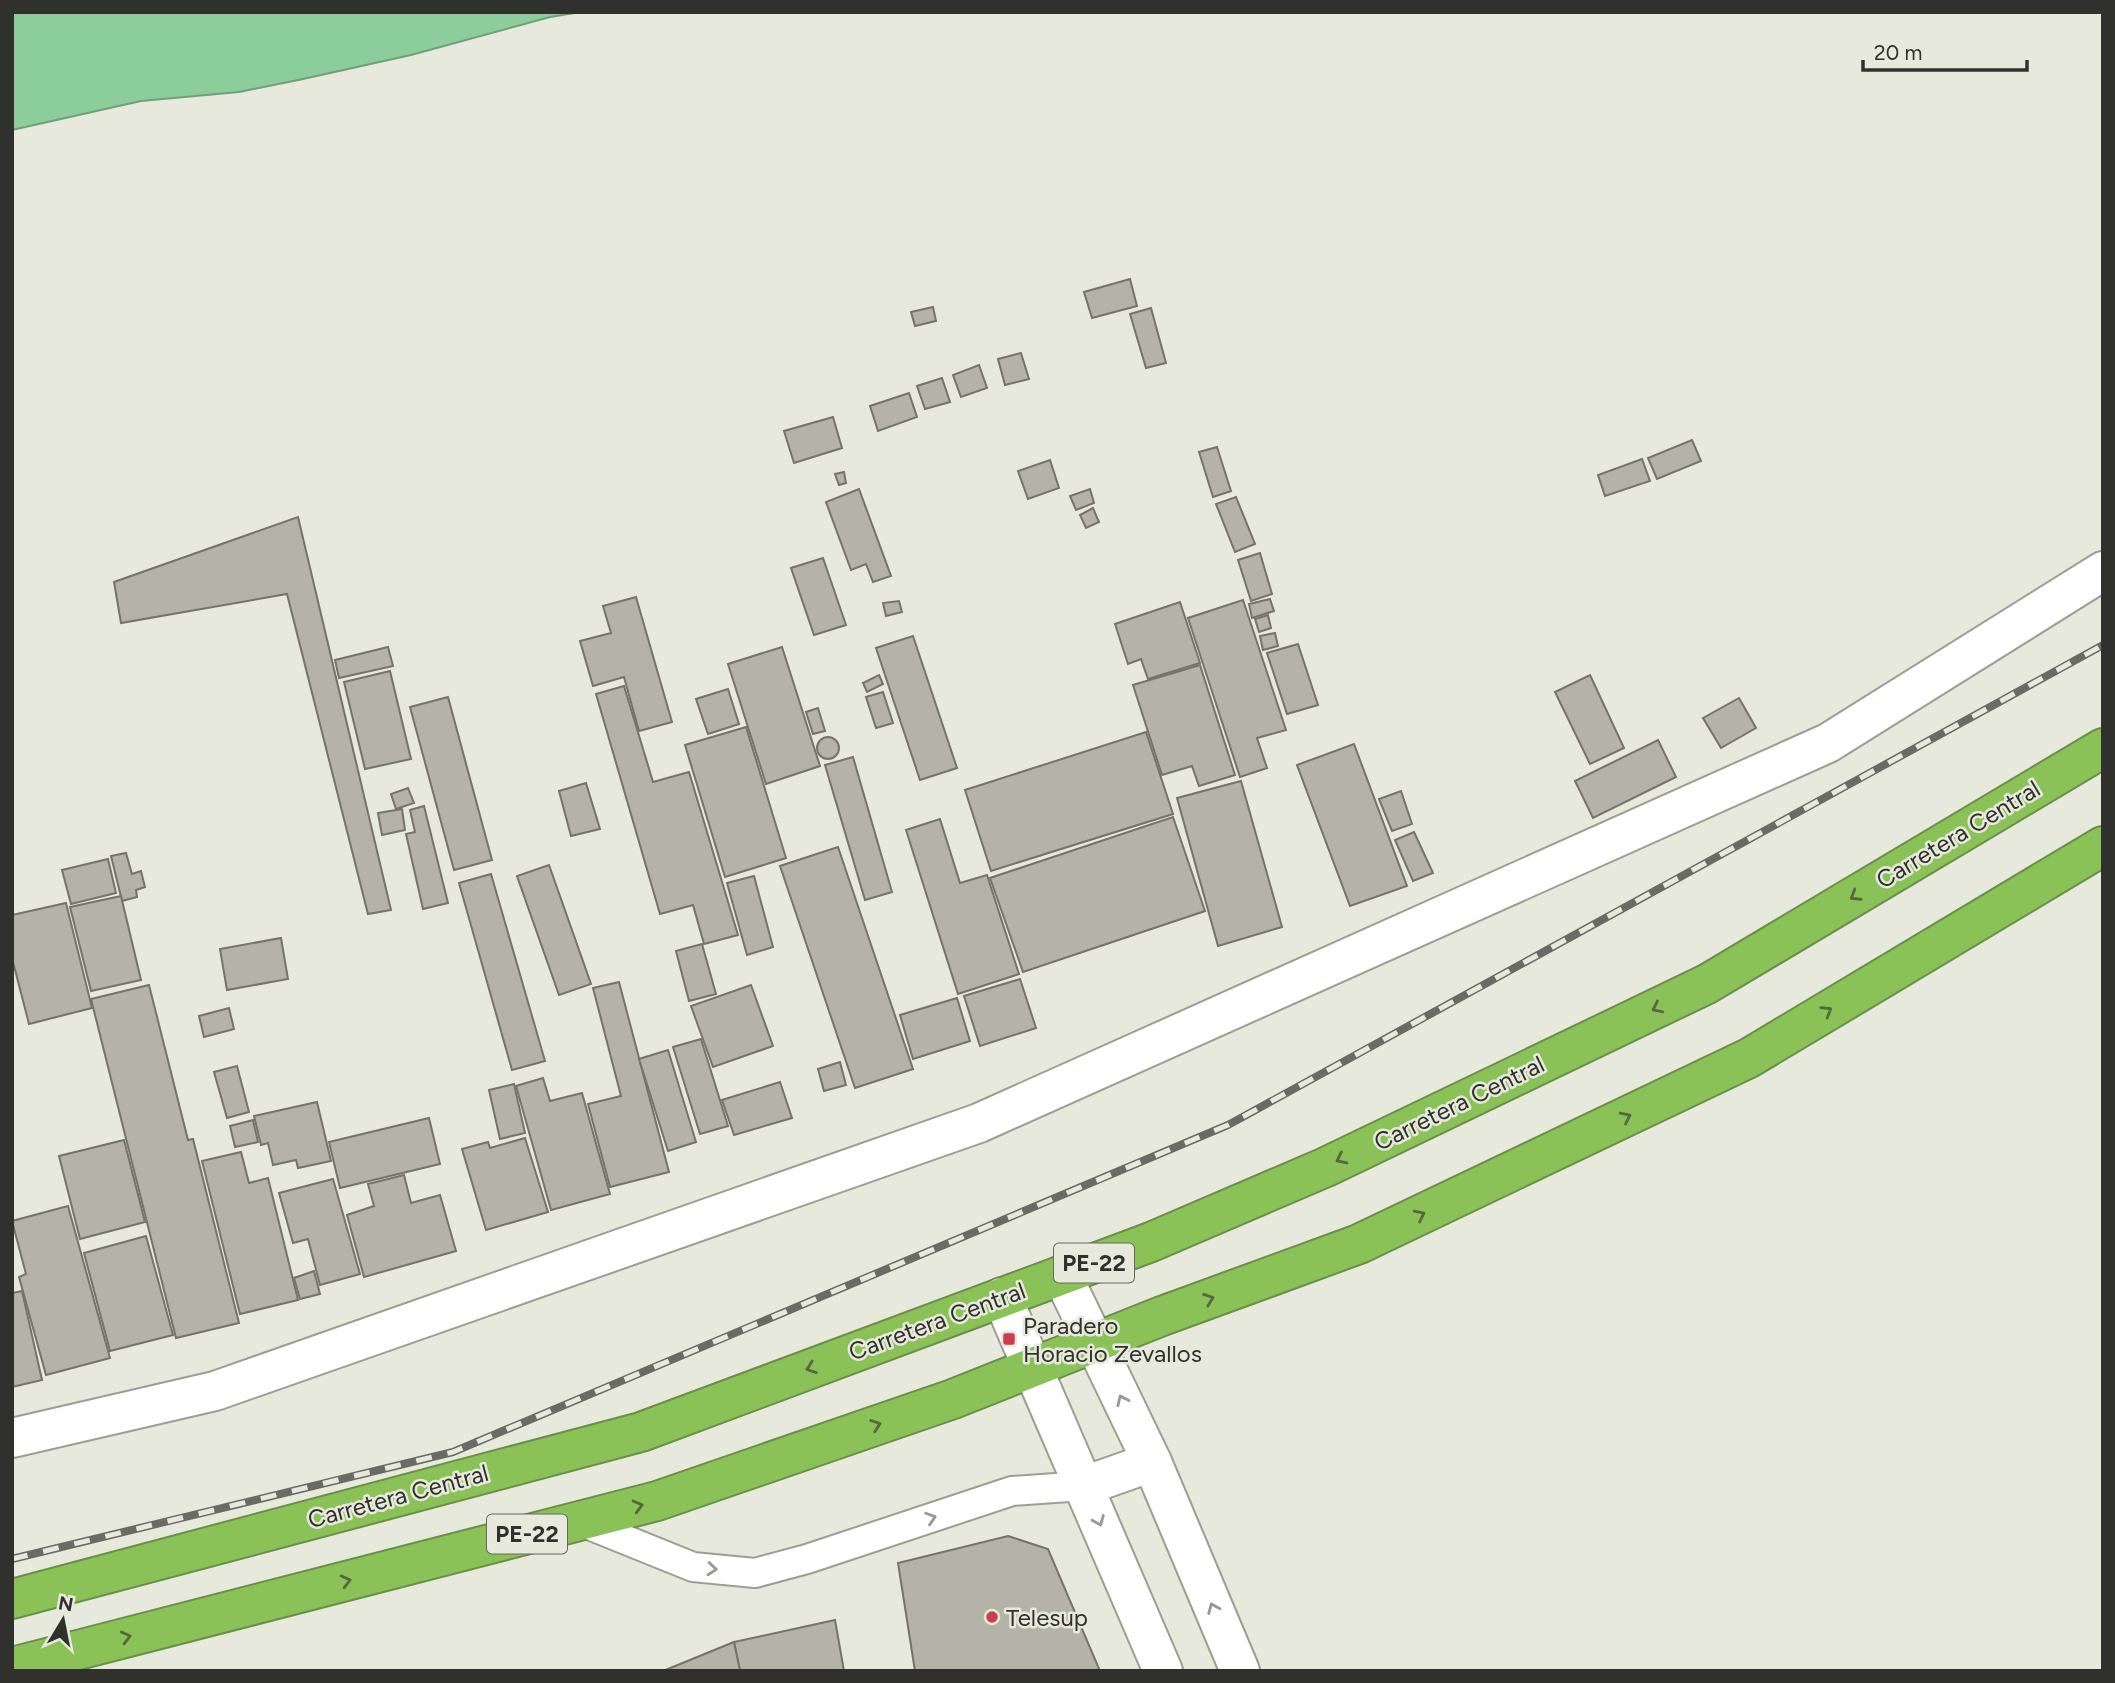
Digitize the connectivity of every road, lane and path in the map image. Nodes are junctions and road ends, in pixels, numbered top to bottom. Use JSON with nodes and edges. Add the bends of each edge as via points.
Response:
{"nodes":[{"id":1,"x":2103,"y":571,"type":"edge"},
{"id":2,"x":2103,"y":748,"type":"edge"},
{"id":3,"x":2103,"y":846,"type":"edge"},
{"id":4,"x":1062,"y":1275,"type":"junction"},
{"id":5,"x":1002,"y":1297,"type":"junction"},
{"id":6,"x":1095,"y":1343,"type":"junction"},
{"id":7,"x":1032,"y":1368,"type":"junction"},
{"id":8,"x":12,"y":1438,"type":"edge"},
{"id":9,"x":1152,"y":1462,"type":"junction"},
{"id":10,"x":1084,"y":1486,"type":"junction"},
{"id":11,"x":579,"y":1521,"type":"junction"},
{"id":12,"x":12,"y":1599,"type":"edge"},
{"id":13,"x":12,"y":1667,"type":"edge"},
{"id":14,"x":1163,"y":1671,"type":"edge"},
{"id":15,"x":1240,"y":1671,"type":"edge"}],
"edges":[{"from":1,"to":8,"type":"street","via":[[1828,743],[979,1123],[215,1391]]},
{"from":2,"to":4,"type":"highway","name":"Carretera Central","number":"PE-22","one_way":true,"via":[[1707,984],[1326,1167]]},
{"from":6,"to":3,"type":"highway","number":"PE-22","one_way":true,"via":[[1359,1244],[1749,1058]]},
{"from":4,"to":5,"type":"highway","name":"Carretera Central","number":"PE-22"},
{"from":4,"to":6,"type":"street"},
{"from":5,"to":7,"type":"street"},
{"from":5,"to":12,"type":"highway","name":"Carretera Central","number":"PE-22","one_way":true,"via":[[641,1432]]},
{"from":6,"to":7,"type":"highway","number":"PE-22"},
{"from":9,"to":6,"type":"street","one_way":true},
{"from":7,"to":10,"type":"street"},
{"from":11,"to":7,"type":"highway","number":"PE-22","one_way":true,"via":[[657,1501]]},
{"from":9,"to":10,"type":"street"},
{"from":15,"to":9,"type":"street","one_way":true},
{"from":11,"to":10,"type":"lane","one_way":true,"via":[[693,1567],[755,1573],[1012,1491]]},
{"from":10,"to":14,"type":"street","one_way":true},
{"from":13,"to":11,"type":"highway","number":"PE-22","one_way":true}]}
